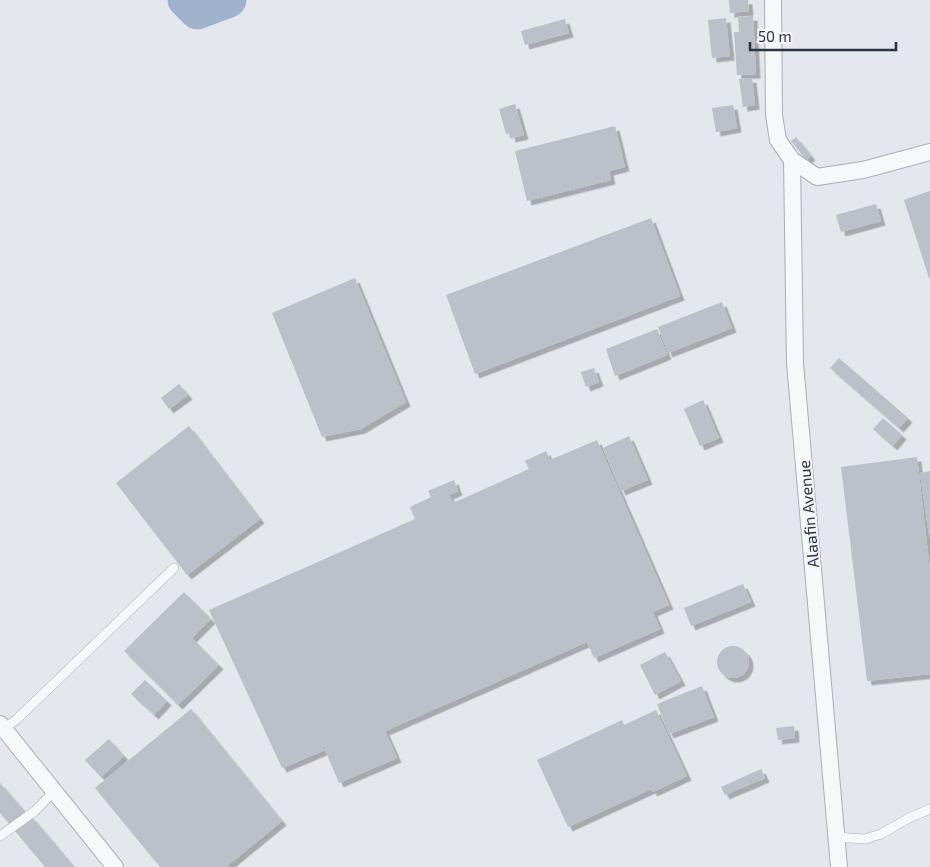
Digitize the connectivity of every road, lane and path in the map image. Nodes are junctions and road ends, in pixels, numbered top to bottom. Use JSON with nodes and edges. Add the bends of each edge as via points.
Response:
{"nodes":[{"id":1,"x":773,"y":0,"type":"edge"},
{"id":2,"x":930,"y":152,"type":"edge"},
{"id":3,"x":792,"y":160,"type":"junction"},
{"id":4,"x":174,"y":568,"type":"dead end"},
{"id":5,"x":2,"y":726,"type":"edge"},
{"id":6,"x":54,"y":791,"type":"junction"},
{"id":7,"x":930,"y":809,"type":"edge"},
{"id":8,"x":0,"y":836,"type":"edge"},
{"id":9,"x":836,"y":837,"type":"junction"},
{"id":10,"x":115,"y":867,"type":"edge"},
{"id":11,"x":839,"y":867,"type":"edge"}],
"edges":[{"from":1,"to":3,"type":"street","via":[[774,115],[778,140]]},
{"from":2,"to":3,"type":"street","via":[[863,170],[816,178]]},
{"from":3,"to":9,"type":"street","name":"Alaafin Avenue","via":[[795,363]]},
{"from":4,"to":5,"type":"lane","via":[[16,719]]},
{"from":5,"to":6,"type":"street"},
{"from":6,"to":8,"type":"lane","via":[[35,811]]},
{"from":6,"to":10,"type":"street"},
{"from":7,"to":9,"type":"lane","via":[[882,834],[865,839]]},
{"from":9,"to":11,"type":"street","name":"Alaafin Avenue"}]}
